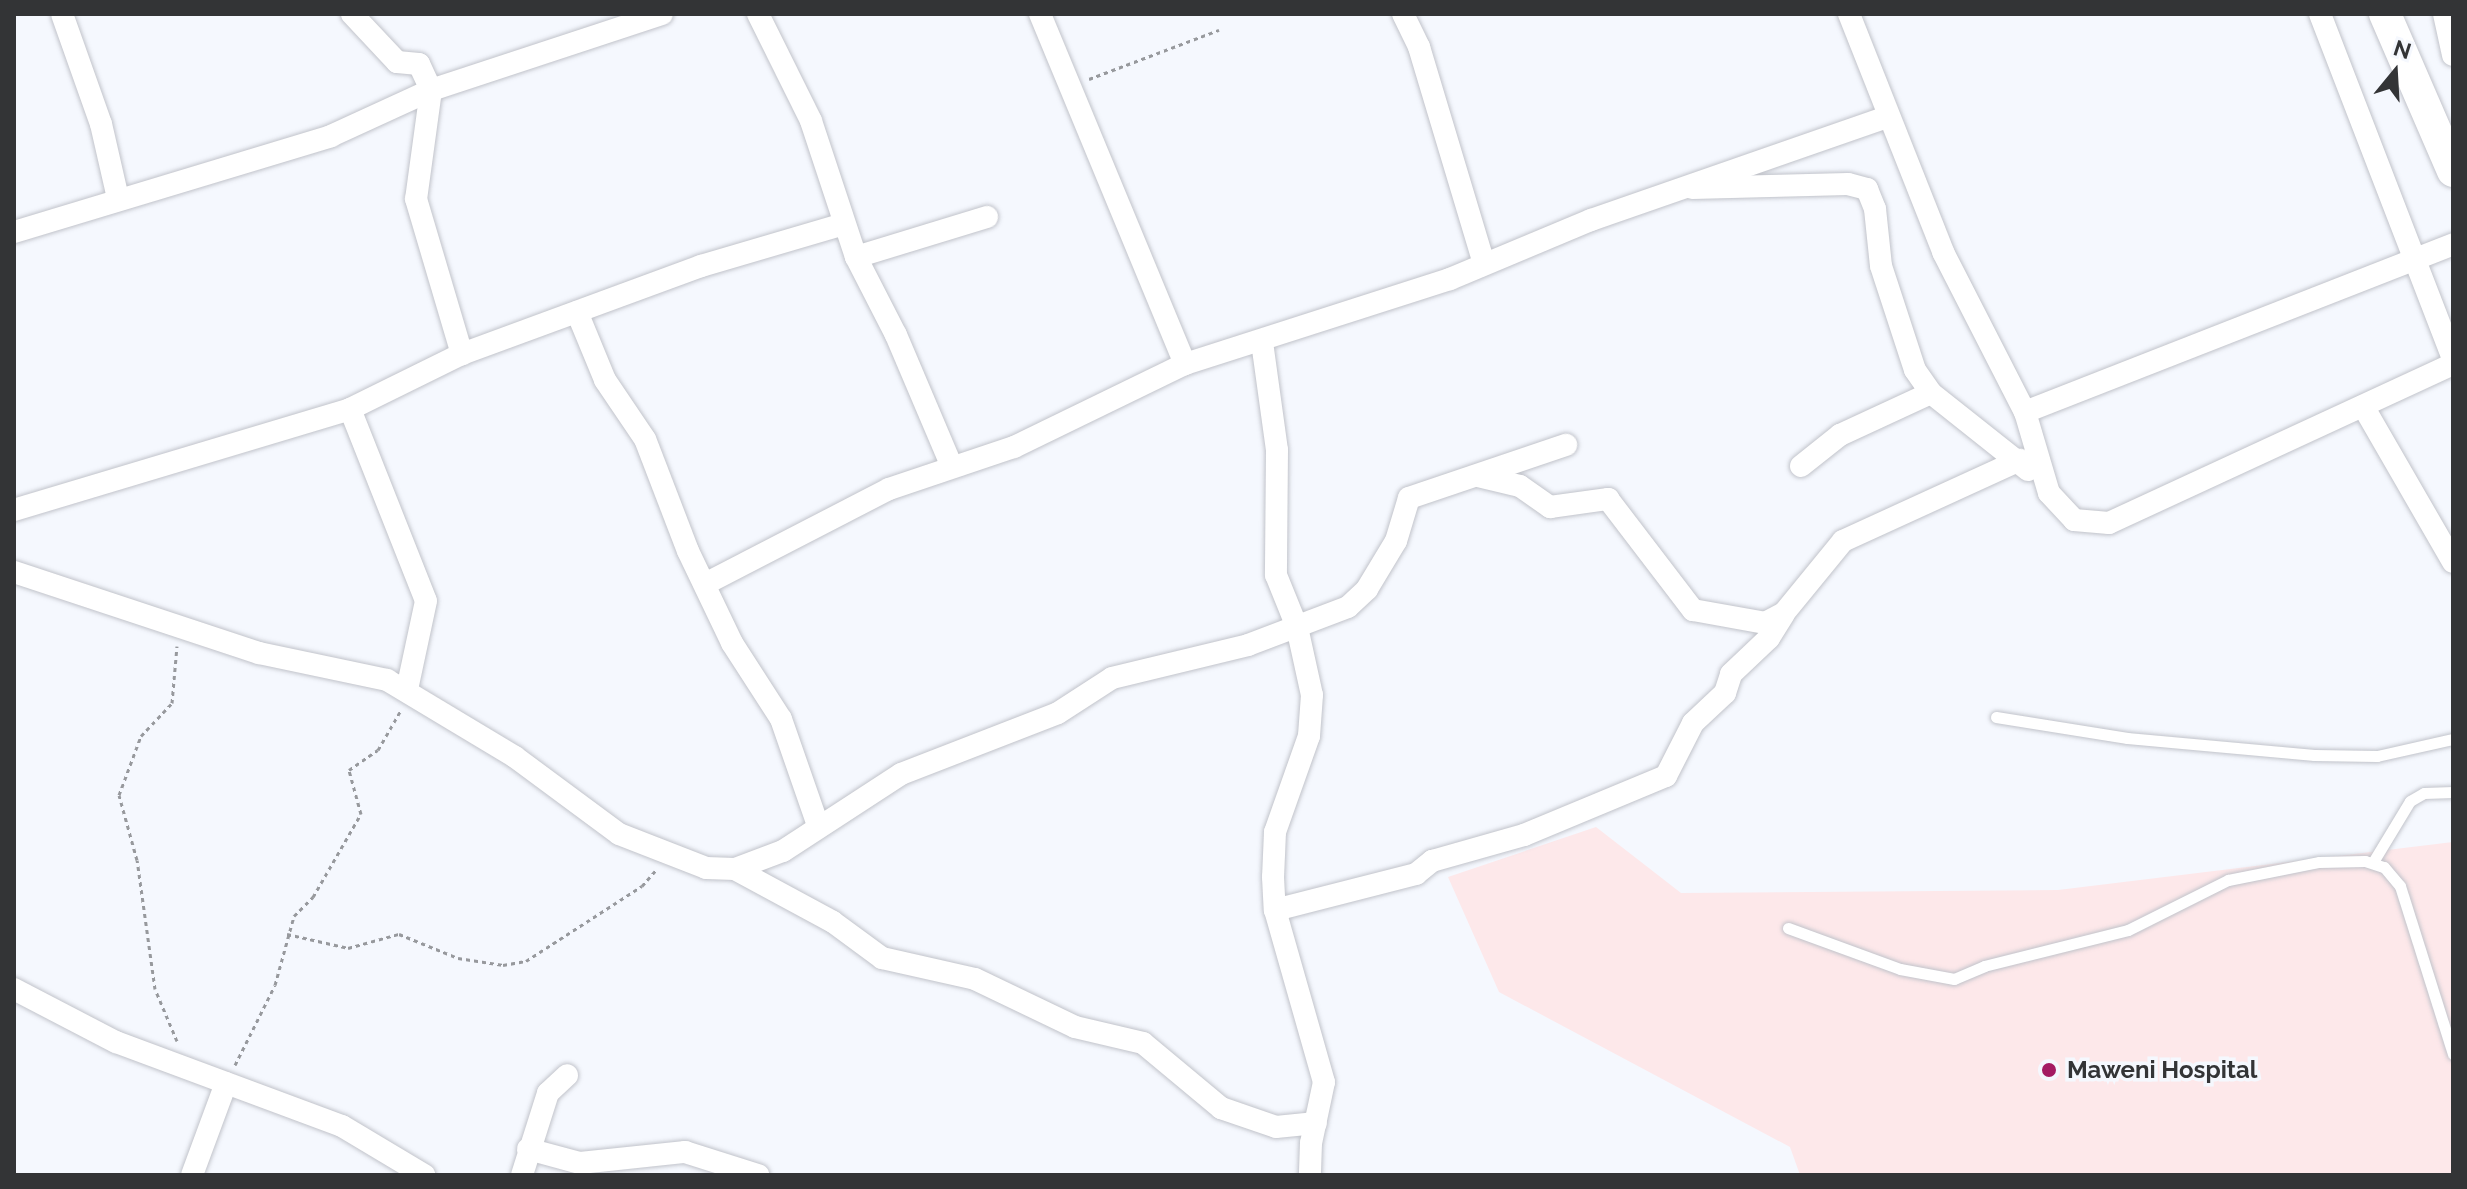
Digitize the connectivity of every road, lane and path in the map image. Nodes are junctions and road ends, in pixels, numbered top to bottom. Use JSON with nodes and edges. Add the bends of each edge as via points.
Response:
{"nodes":[{"id":1,"x":62,"y":14,"type":"edge"},
{"id":2,"x":352,"y":14,"type":"edge"},
{"id":3,"x":662,"y":14,"type":"edge"},
{"id":4,"x":758,"y":14,"type":"edge"},
{"id":5,"x":1040,"y":14,"type":"edge"},
{"id":6,"x":1403,"y":14,"type":"edge"},
{"id":7,"x":1849,"y":14,"type":"edge"},
{"id":8,"x":2320,"y":14,"type":"edge"},
{"id":9,"x":2385,"y":14,"type":"edge"},
{"id":10,"x":2444,"y":14,"type":"edge"},
{"id":11,"x":1219,"y":30,"type":"dead end"},
{"id":12,"x":2453,"y":55,"type":"edge"},
{"id":13,"x":1070,"y":85,"type":"junction"},
{"id":14,"x":431,"y":90,"type":"junction"},
{"id":15,"x":1886,"y":117,"type":"junction"},
{"id":16,"x":2453,"y":171,"type":"edge"},
{"id":17,"x":1679,"y":187,"type":"junction"},
{"id":18,"x":118,"y":198,"type":"junction"},
{"id":19,"x":987,"y":217,"type":"dead end"},
{"id":20,"x":844,"y":224,"type":"junction"},
{"id":21,"x":14,"y":232,"type":"edge"},
{"id":22,"x":2453,"y":244,"type":"edge"},
{"id":23,"x":856,"y":257,"type":"junction"},
{"id":24,"x":1484,"y":263,"type":"junction"},
{"id":25,"x":2413,"y":263,"type":"junction"},
{"id":26,"x":577,"y":312,"type":"junction"},
{"id":27,"x":1262,"y":342,"type":"junction"},
{"id":28,"x":462,"y":354,"type":"junction"},
{"id":29,"x":2453,"y":361,"type":"edge"},
{"id":30,"x":1185,"y":364,"type":"junction"},
{"id":31,"x":1931,"y":393,"type":"junction"},
{"id":32,"x":2363,"y":406,"type":"junction"},
{"id":33,"x":350,"y":409,"type":"junction"},
{"id":34,"x":2025,"y":412,"type":"junction"},
{"id":35,"x":1566,"y":445,"type":"dead end"},
{"id":36,"x":2020,"y":460,"type":"junction"},
{"id":37,"x":1801,"y":466,"type":"dead end"},
{"id":38,"x":952,"y":467,"type":"junction"},
{"id":39,"x":1472,"y":475,"type":"junction"},
{"id":40,"x":2049,"y":493,"type":"junction"},
{"id":41,"x":14,"y":510,"type":"edge"},
{"id":42,"x":2453,"y":562,"type":"edge"},
{"id":43,"x":14,"y":572,"type":"edge"},
{"id":44,"x":705,"y":584,"type":"junction"},
{"id":45,"x":1784,"y":613,"type":"junction"},
{"id":46,"x":180,"y":627,"type":"junction"},
{"id":47,"x":1297,"y":627,"type":"junction"},
{"id":48,"x":407,"y":690,"type":"junction"},
{"id":49,"x":1996,"y":717,"type":"dead end"},
{"id":50,"x":2453,"y":739,"type":"edge"},
{"id":51,"x":2453,"y":792,"type":"edge"},
{"id":52,"x":818,"y":825,"type":"junction"},
{"id":53,"x":669,"y":854,"type":"junction"},
{"id":54,"x":2373,"y":862,"type":"junction"},
{"id":55,"x":735,"y":869,"type":"junction"},
{"id":56,"x":1275,"y":910,"type":"junction"},
{"id":57,"x":1788,"y":928,"type":"dead end"},
{"id":58,"x":287,"y":934,"type":"junction"},
{"id":59,"x":14,"y":989,"type":"edge"},
{"id":60,"x":184,"y":1051,"type":"dead end"},
{"id":61,"x":2453,"y":1054,"type":"edge"},
{"id":62,"x":567,"y":1075,"type":"dead end"},
{"id":63,"x":226,"y":1083,"type":"junction"},
{"id":64,"x":1316,"y":1123,"type":"junction"},
{"id":65,"x":528,"y":1149,"type":"junction"},
{"id":66,"x":192,"y":1175,"type":"edge"},
{"id":67,"x":424,"y":1175,"type":"edge"},
{"id":68,"x":522,"y":1175,"type":"edge"},
{"id":69,"x":758,"y":1175,"type":"edge"},
{"id":70,"x":1310,"y":1175,"type":"edge"}],
"edges":[{"from":1,"to":18,"type":"street","via":[[101,124]]},
{"from":2,"to":14,"type":"street","via":[[397,62],[419,64]]},
{"from":3,"to":14,"type":"street"},
{"from":4,"to":20,"type":"street","via":[[823,149]]},
{"from":5,"to":13,"type":"street"},
{"from":6,"to":24,"type":"street","via":[[1419,47]]},
{"from":7,"to":15,"type":"street"},
{"from":8,"to":25,"type":"street"},
{"from":9,"to":16,"type":"street"},
{"from":10,"to":12,"type":"street"},
{"from":11,"to":13,"type":"path"},
{"from":13,"to":30,"type":"street"},
{"from":14,"to":18,"type":"street","via":[[331,136]]},
{"from":14,"to":28,"type":"street","via":[[416,199]]},
{"from":15,"to":17,"type":"street"},
{"from":15,"to":34,"type":"street","via":[[1943,252]]},
{"from":17,"to":24,"type":"street"},
{"from":17,"to":31,"type":"street","via":[[1848,184],[1867,189],[1895,316],[1915,370]]},
{"from":18,"to":21,"type":"street"},
{"from":19,"to":23,"type":"street"},
{"from":20,"to":23,"type":"street"},
{"from":20,"to":26,"type":"street","via":[[701,266]]},
{"from":22,"to":25,"type":"street"},
{"from":23,"to":38,"type":"street"},
{"from":24,"to":27,"type":"street"},
{"from":25,"to":29,"type":"street"},
{"from":25,"to":34,"type":"street"},
{"from":26,"to":28,"type":"street"},
{"from":26,"to":44,"type":"street","via":[[605,380],[645,439]]},
{"from":27,"to":30,"type":"street"},
{"from":27,"to":47,"type":"street","via":[[1277,450],[1276,575]]},
{"from":28,"to":33,"type":"street"},
{"from":29,"to":32,"type":"street"},
{"from":30,"to":38,"type":"street","via":[[1068,424]]},
{"from":31,"to":36,"type":"street"},
{"from":31,"to":37,"type":"street","via":[[1840,435]]},
{"from":32,"to":40,"type":"street","via":[[2109,523],[2074,520]]},
{"from":32,"to":42,"type":"street"},
{"from":33,"to":41,"type":"street"},
{"from":33,"to":48,"type":"street","via":[[426,601]]},
{"from":34,"to":40,"type":"street"},
{"from":35,"to":39,"type":"street"},
{"from":36,"to":40,"type":"street"},
{"from":36,"to":45,"type":"street","via":[[1843,541]]},
{"from":38,"to":44,"type":"street","via":[[889,489]]},
{"from":39,"to":45,"type":"street","via":[[1506,480],[1550,507],[1608,499],[1693,610],[1765,623]]},
{"from":39,"to":47,"type":"street","via":[[1409,498],[1400,533],[1367,589],[1348,607]]},
{"from":43,"to":46,"type":"street"},
{"from":44,"to":52,"type":"street","via":[[732,643],[781,719]]},
{"from":45,"to":56,"type":"street","via":[[1769,638],[1731,674],[1725,693],[1693,723],[1666,776],[1524,835],[1432,861],[1416,874]]},
{"from":46,"to":48,"type":"street","via":[[297,663],[387,680]]},
{"from":46,"to":60,"type":"path","via":[[172,703],[141,736],[119,795],[137,860],[155,989]]},
{"from":47,"to":52,"type":"street","via":[[1205,657],[1112,678],[1058,713],[901,774]]},
{"from":47,"to":56,"type":"street","via":[[1307,665],[1311,717],[1275,832]]},
{"from":48,"to":53,"type":"street","via":[[515,757],[619,834]]},
{"from":48,"to":58,"type":"path","via":[[388,737],[349,770],[361,814]]},
{"from":49,"to":50,"type":"lane","via":[[2127,738],[2314,755],[2377,756]]},
{"from":51,"to":54,"type":"lane","via":[[2424,793],[2410,801]]},
{"from":52,"to":55,"type":"street","via":[[771,858]]},
{"from":53,"to":55,"type":"street","via":[[706,868]]},
{"from":53,"to":58,"type":"path","via":[[642,886],[526,961],[503,965],[458,958],[399,934],[348,948]]},
{"from":54,"to":57,"type":"lane","via":[[2347,859],[2228,880],[2128,930],[1984,966],[1954,979],[1900,969]]},
{"from":54,"to":61,"type":"lane","via":[[2400,886]]},
{"from":55,"to":64,"type":"street","via":[[833,922],[882,958],[975,979],[1075,1027],[1143,1043],[1221,1108],[1276,1127]]},
{"from":56,"to":64,"type":"street","via":[[1324,1082]]},
{"from":58,"to":63,"type":"path","via":[[275,985]]},
{"from":59,"to":63,"type":"street","via":[[116,1042]]},
{"from":62,"to":65,"type":"street","via":[[548,1093]]},
{"from":63,"to":66,"type":"street"},
{"from":63,"to":67,"type":"street","via":[[342,1126]]},
{"from":64,"to":70,"type":"street"},
{"from":65,"to":68,"type":"street"},
{"from":65,"to":69,"type":"street","via":[[580,1163],[685,1152]]}]}
